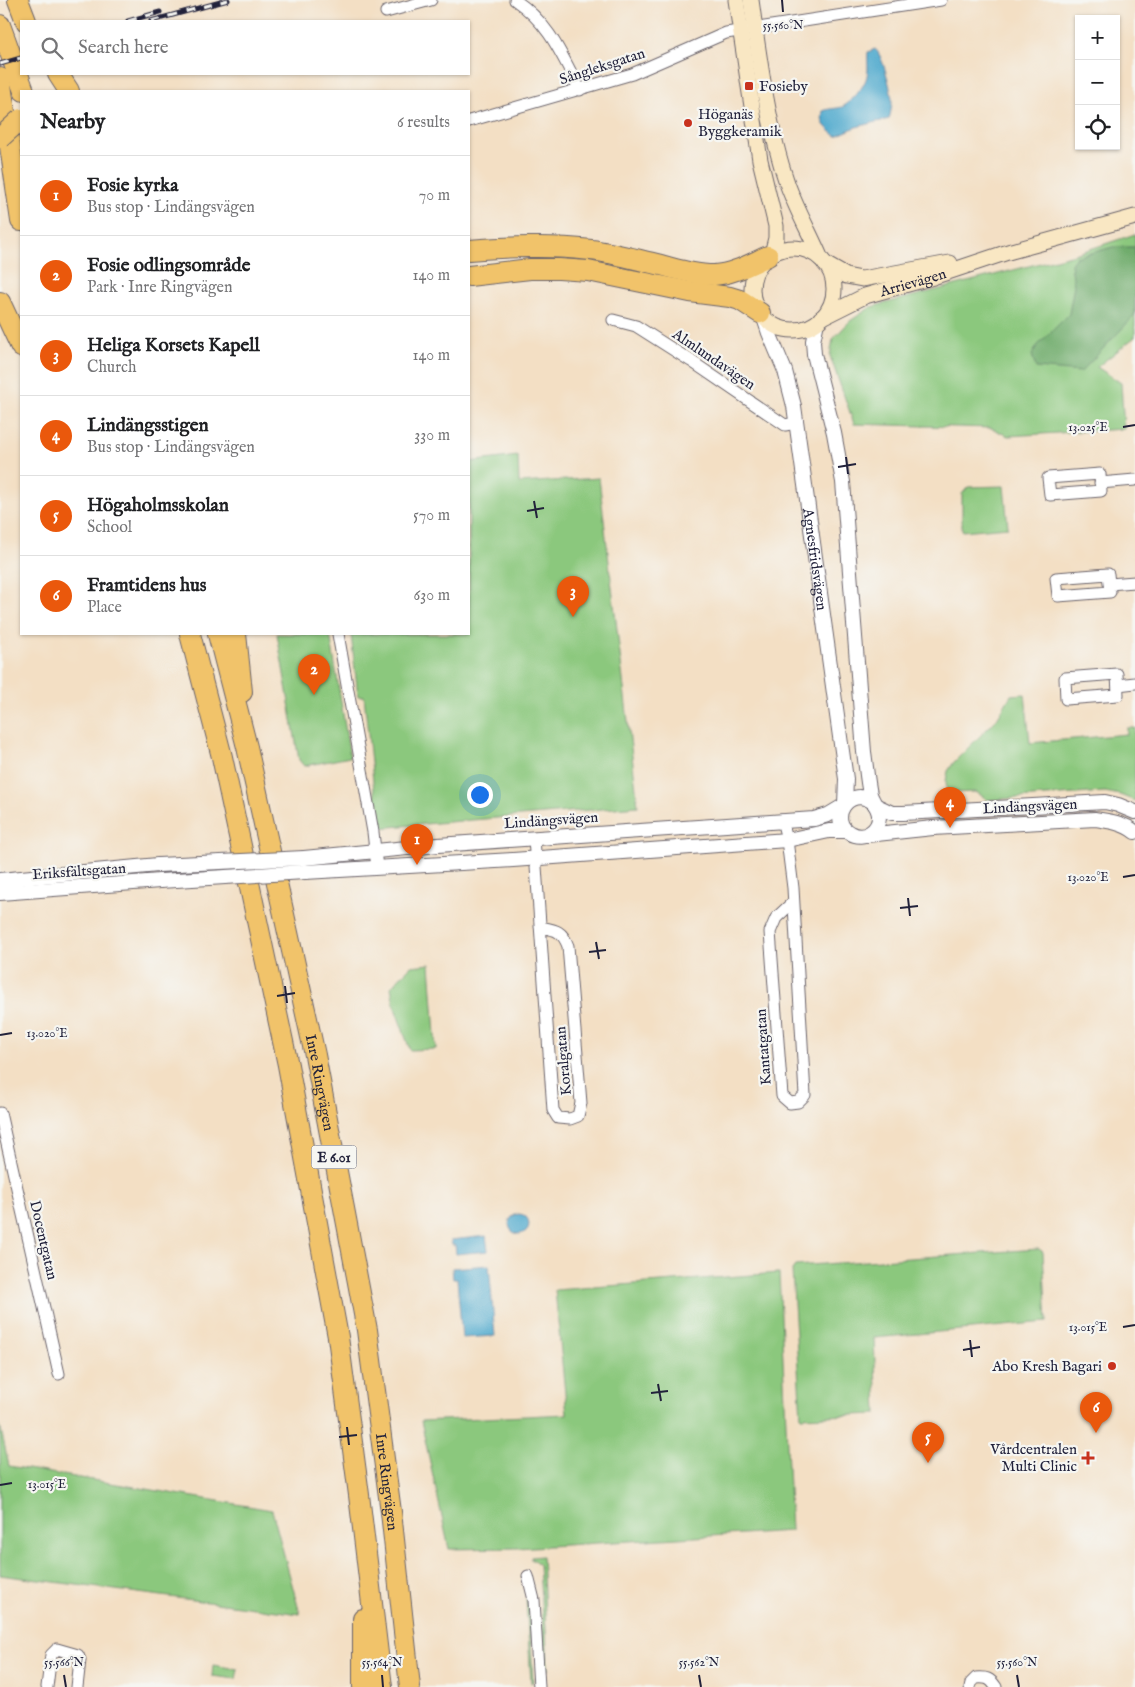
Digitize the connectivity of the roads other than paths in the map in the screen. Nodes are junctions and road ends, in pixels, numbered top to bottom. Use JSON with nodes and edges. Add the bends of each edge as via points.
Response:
{"nodes":[{"id":1,"x":18,"y":0,"type":"edge"},
{"id":2,"x":430,"y":0,"type":"edge"},
{"id":3,"x":514,"y":0,"type":"edge"},
{"id":4,"x":736,"y":0,"type":"edge"},
{"id":5,"x":751,"y":0,"type":"edge"},
{"id":6,"x":941,"y":0,"type":"edge"},
{"id":7,"x":386,"y":12,"type":"dead end"},
{"id":8,"x":26,"y":20,"type":"edge"},
{"id":9,"x":0,"y":25,"type":"edge"},
{"id":10,"x":748,"y":31,"type":"junction"},
{"id":11,"x":45,"y":75,"type":"edge"},
{"id":12,"x":59,"y":75,"type":"edge"},
{"id":13,"x":0,"y":78,"type":"edge"},
{"id":14,"x":24,"y":90,"type":"edge"},
{"id":15,"x":52,"y":90,"type":"edge"},
{"id":16,"x":68,"y":90,"type":"edge"},
{"id":17,"x":580,"y":90,"type":"junction"},
{"id":18,"x":20,"y":120,"type":"edge"},
{"id":19,"x":470,"y":122,"type":"edge"},
{"id":20,"x":0,"y":138,"type":"edge"},
{"id":21,"x":20,"y":215,"type":"edge"},
{"id":22,"x":1135,"y":217,"type":"edge"},
{"id":23,"x":522,"y":247,"type":"junction"},
{"id":24,"x":470,"y":250,"type":"edge"},
{"id":25,"x":1008,"y":252,"type":"junction"},
{"id":26,"x":770,"y":255,"type":"junction"},
{"id":27,"x":470,"y":256,"type":"edge"},
{"id":28,"x":823,"y":261,"type":"junction"},
{"id":29,"x":470,"y":276,"type":"edge"},
{"id":30,"x":0,"y":302,"type":"edge"},
{"id":31,"x":762,"y":315,"type":"junction"},
{"id":32,"x":614,"y":320,"type":"dead end"},
{"id":33,"x":819,"y":320,"type":"junction"},
{"id":34,"x":20,"y":344,"type":"edge"},
{"id":35,"x":796,"y":423,"type":"junction"},
{"id":36,"x":1135,"y":480,"type":"edge"},
{"id":37,"x":1100,"y":483,"type":"dead end"},
{"id":38,"x":1135,"y":582,"type":"edge"},
{"id":39,"x":1109,"y":584,"type":"dead end"},
{"id":40,"x":178,"y":635,"type":"edge"},
{"id":41,"x":190,"y":635,"type":"edge"},
{"id":42,"x":218,"y":635,"type":"edge"},
{"id":43,"x":236,"y":635,"type":"edge"},
{"id":44,"x":338,"y":635,"type":"edge"},
{"id":45,"x":1135,"y":683,"type":"edge"},
{"id":46,"x":1118,"y":684,"type":"junction"},
{"id":47,"x":247,"y":747,"type":"junction"},
{"id":48,"x":222,"y":757,"type":"junction"},
{"id":49,"x":874,"y":803,"type":"junction"},
{"id":50,"x":844,"y":805,"type":"junction"},
{"id":51,"x":1135,"y":812,"type":"edge"},
{"id":52,"x":782,"y":820,"type":"junction"},
{"id":53,"x":846,"y":830,"type":"junction"},
{"id":54,"x":1135,"y":832,"type":"edge"},
{"id":55,"x":865,"y":835,"type":"junction"},
{"id":56,"x":534,"y":838,"type":"junction"},
{"id":57,"x":787,"y":840,"type":"junction"},
{"id":58,"x":375,"y":851,"type":"junction"},
{"id":59,"x":535,"y":858,"type":"junction"},
{"id":60,"x":259,"y":861,"type":"joint"},
{"id":61,"x":304,"y":865,"type":"junction"},
{"id":62,"x":377,"y":868,"type":"junction"},
{"id":63,"x":262,"y":875,"type":"joint"},
{"id":64,"x":0,"y":880,"type":"edge"},
{"id":65,"x":0,"y":893,"type":"edge"},
{"id":66,"x":793,"y":902,"type":"junction"},
{"id":67,"x":540,"y":927,"type":"junction"},
{"id":68,"x":0,"y":1113,"type":"edge"},
{"id":69,"x":59,"y":1374,"type":"dead end"},
{"id":70,"x":359,"y":1495,"type":"junction"},
{"id":71,"x":391,"y":1512,"type":"junction"},
{"id":72,"x":528,"y":1576,"type":"dead end"},
{"id":73,"x":47,"y":1687,"type":"edge"},
{"id":74,"x":77,"y":1687,"type":"edge"},
{"id":75,"x":363,"y":1687,"type":"edge"},
{"id":76,"x":382,"y":1687,"type":"edge"},
{"id":77,"x":410,"y":1687,"type":"edge"},
{"id":78,"x":423,"y":1687,"type":"edge"},
{"id":79,"x":539,"y":1687,"type":"edge"},
{"id":80,"x":970,"y":1687,"type":"edge"},
{"id":81,"x":996,"y":1687,"type":"edge"}],
"edges":[{"from":1,"to":8,"type":"highway"},
{"from":2,"to":7,"type":"street"},
{"from":3,"to":17,"type":"street","via":[[549,32]]},
{"from":4,"to":10,"type":"main road"},
{"from":5,"to":10,"type":"main road"},
{"from":6,"to":10,"type":"street","name":"Sångleksgatan"},
{"from":9,"to":14,"type":"highway"},
{"from":10,"to":17,"type":"street","name":"Sångleksgatan","via":[[726,33],[654,65]]},
{"from":10,"to":26,"type":"main road","via":[[760,160],[776,226]]},
{"from":10,"to":28,"type":"main road","via":[[782,167],[794,202]]},
{"from":11,"to":15,"type":"highway"},
{"from":12,"to":16,"type":"highway"},
{"from":13,"to":21,"type":"highway"},
{"from":17,"to":19,"type":"street","name":"Sångleksgatan"},
{"from":18,"to":20,"type":"highway","bridge":true},
{"from":22,"to":25,"type":"main road","name":"Arrievägen"},
{"from":23,"to":24,"type":"highway"},
{"from":23,"to":26,"type":"highway","via":[[591,250],[706,274],[739,269]]},
{"from":23,"to":27,"type":"highway"},
{"from":25,"to":28,"type":"main road","name":"Arrievägen","via":[[862,279],[846,276]]},
{"from":25,"to":33,"type":"main road","name":"Arrievägen","via":[[865,296]]},
{"from":26,"to":28,"type":"main road","via":[[787,248],[797,248]]},
{"from":26,"to":31,"type":"main road","via":[[753,280],[753,298]]},
{"from":28,"to":33,"type":"main road","via":[[834,288],[832,302]]},
{"from":29,"to":31,"type":"highway","via":[[530,270],[588,271],[690,292],[730,296]]},
{"from":30,"to":34,"type":"highway"},
{"from":31,"to":33,"type":"main road","via":[[773,324],[790,330],[807,327]]},
{"from":31,"to":35,"type":"street","name":"Agnesfridsvägen","via":[[785,371]]},
{"from":32,"to":35,"type":"street","name":"Almlundavägen","via":[[636,326],[785,425]]},
{"from":33,"to":49,"type":"street","name":"Agnesfridsvägen","via":[[813,341],[814,354],[843,482],[862,727]]},
{"from":35,"to":50,"type":"street","name":"Agnesfridsvägen","via":[[846,779]]},
{"from":36,"to":37,"type":"street"},
{"from":38,"to":39,"type":"street"},
{"from":40,"to":48,"type":"highway"},
{"from":41,"to":48,"type":"highway","name":"Inre Ringvägen","number":"E 6.01"},
{"from":42,"to":47,"type":"highway","name":"Inre Ringvägen","number":"E 6.01"},
{"from":43,"to":47,"type":"highway"},
{"from":44,"to":58,"type":"street"},
{"from":45,"to":46,"type":"street"},
{"from":46,"to":46,"type":"street","via":[[1117,674],[1065,678],[1066,699],[1118,695]]},
{"from":47,"to":71,"type":"highway","name":"Inre Ringvägen","number":"E 6.01","via":[[315,1055],[367,1330]]},
{"from":48,"to":70,"type":"highway","name":"Inre Ringvägen","number":"E 6.01","via":[[291,1085],[338,1337]]},
{"from":49,"to":50,"type":"street","name":"Lindängsvägen","via":[[856,797]]},
{"from":49,"to":51,"type":"street","name":"Lindängsvägen","via":[[892,813],[1105,802]]},
{"from":49,"to":55,"type":"street","via":[[879,820],[873,831]]},
{"from":50,"to":52,"type":"street","name":"Lindängsvägen","via":[[821,818]]},
{"from":50,"to":53,"type":"street","via":[[840,819]]},
{"from":52,"to":56,"type":"street","name":"Lindängsvägen"},
{"from":52,"to":57,"type":"street","name":"Kantatgatan"},
{"from":53,"to":55,"type":"street","name":"Lindängsvägen","via":[[855,835]]},
{"from":53,"to":57,"type":"street","name":"Lindängsvägen"},
{"from":54,"to":55,"type":"street","name":"Lindängsvägen","via":[[1111,821],[1095,819]]},
{"from":56,"to":58,"type":"street","name":"Lindängsvägen"},
{"from":56,"to":59,"type":"street","name":"Koralgatan"},
{"from":57,"to":59,"type":"street","name":"Lindängsvägen"},
{"from":57,"to":66,"type":"street","name":"Kantatgatan"},
{"from":58,"to":61,"type":"street","name":"Lindängsvägen"},
{"from":58,"to":62,"type":"street"},
{"from":59,"to":62,"type":"street","name":"Lindängsvägen"},
{"from":59,"to":67,"type":"street","name":"Koralgatan"},
{"from":60,"to":61,"type":"street","name":"Lindängsvägen","bridge":true},
{"from":60,"to":64,"type":"street","name":"Eriksfältsgatan","bridge":true,"via":[[158,865]]},
{"from":61,"to":62,"type":"street","name":"Lindängsvägen"},
{"from":61,"to":63,"type":"street","name":"Lindängsvägen","bridge":true},
{"from":63,"to":65,"type":"street","name":"Eriksfältsgatan","bridge":true},
{"from":66,"to":66,"type":"street","name":"Kantatgatan","via":[[805,1095],[798,1102],[790,1103],[782,1096],[770,932],[776,918]]},
{"from":67,"to":67,"type":"street","name":"Koralgatan","via":[[553,1110],[558,1118],[570,1119],[578,1116],[581,1103],[568,946],[564,936],[556,930]]},
{"from":68,"to":69,"type":"street","name":"Docentgatan"},
{"from":70,"to":75,"type":"highway"},
{"from":70,"to":76,"type":"highway","name":"Inre Ringvägen","number":"E 6.01"},
{"from":71,"to":77,"type":"highway","name":"Inre Ringvägen","number":"E 6.01"},
{"from":71,"to":78,"type":"highway"},
{"from":72,"to":79,"type":"street","via":[[534,1600]]},
{"from":73,"to":74,"type":"street","via":[[51,1654],[57,1649],[78,1655]]},
{"from":80,"to":81,"type":"street","via":[[976,1678],[985,1677]]}]}
